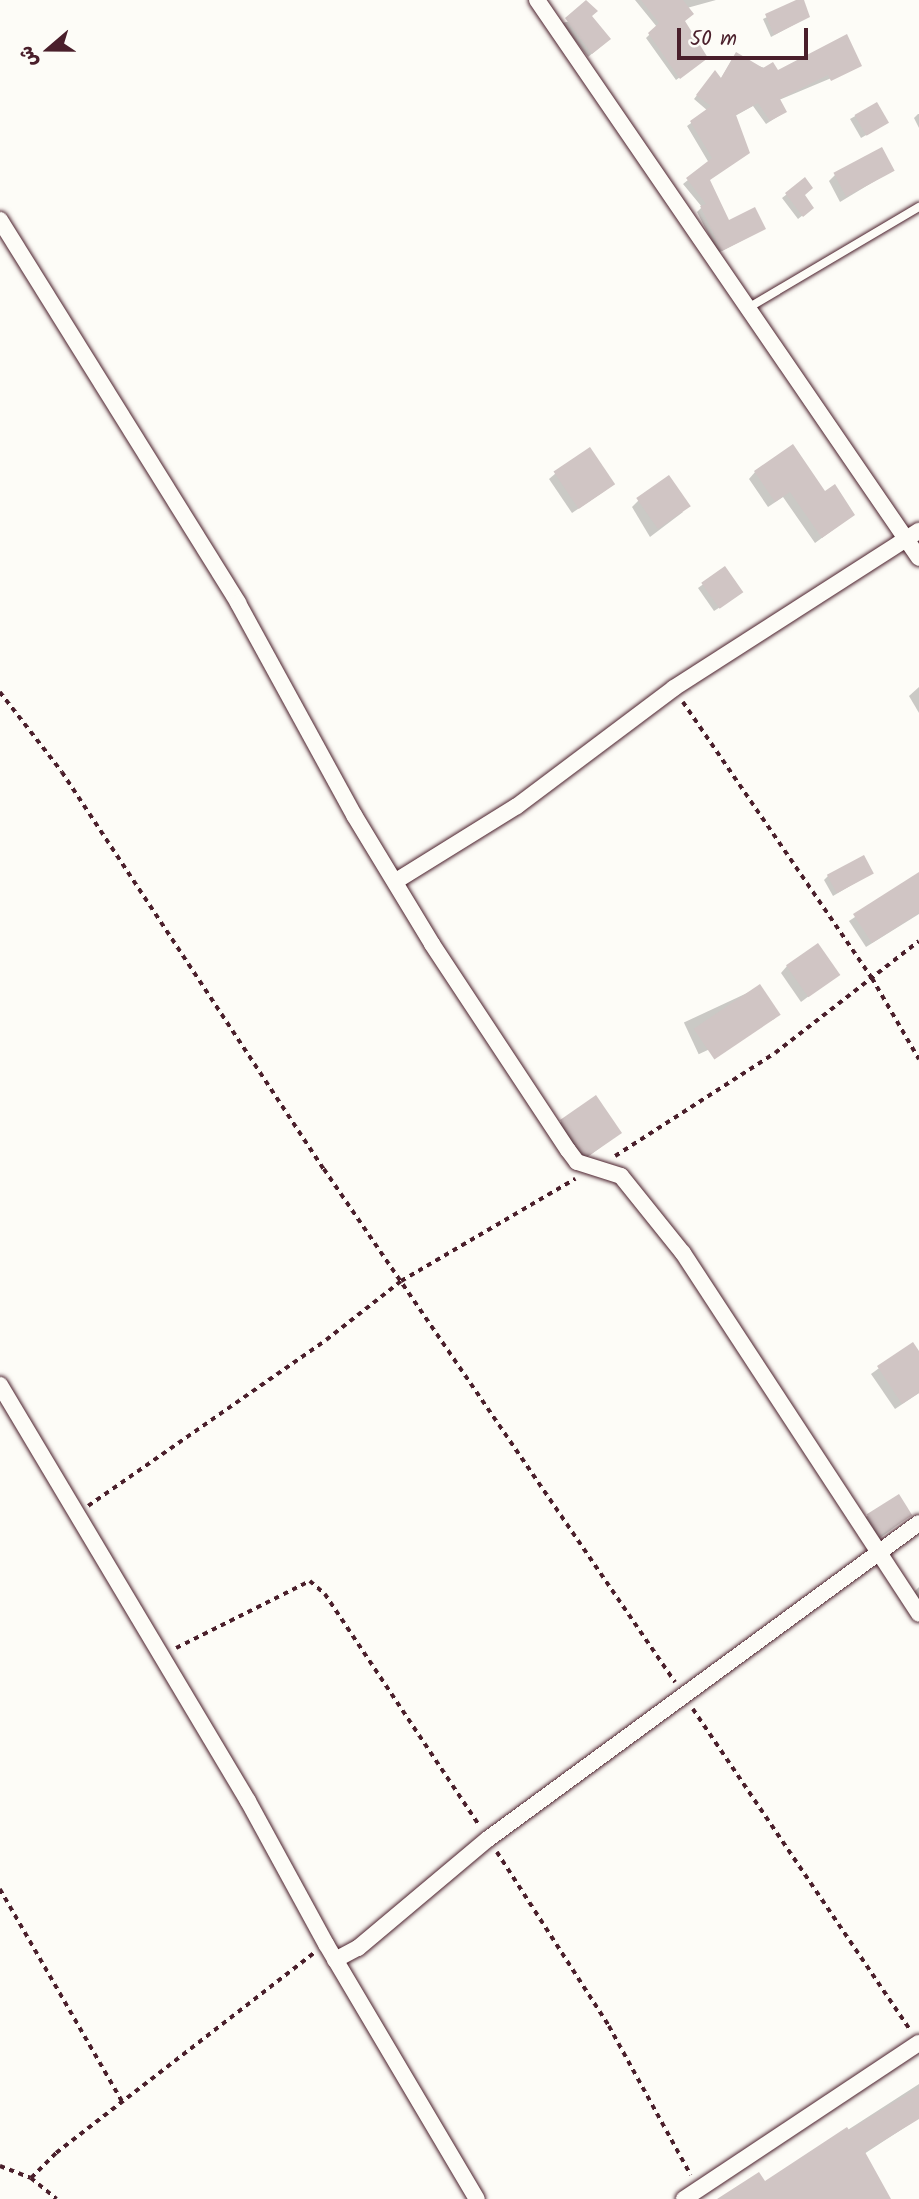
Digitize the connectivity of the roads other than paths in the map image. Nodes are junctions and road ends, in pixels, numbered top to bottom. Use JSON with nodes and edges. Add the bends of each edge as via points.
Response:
{"nodes":[{"id":1,"x":537,"y":0,"type":"edge"},
{"id":2,"x":919,"y":207,"type":"edge"},
{"id":3,"x":0,"y":220,"type":"edge"},
{"id":4,"x":748,"y":308,"type":"junction"},
{"id":5,"x":912,"y":535,"type":"edge"},
{"id":6,"x":919,"y":558,"type":"edge"},
{"id":7,"x":396,"y":881,"type":"junction"},
{"id":8,"x":0,"y":1385,"type":"edge"},
{"id":9,"x":919,"y":1523,"type":"edge"},
{"id":10,"x":877,"y":1552,"type":"junction"},
{"id":11,"x":919,"y":1614,"type":"edge"},
{"id":12,"x":335,"y":1960,"type":"junction"},
{"id":13,"x":919,"y":2043,"type":"edge"},
{"id":14,"x":477,"y":2199,"type":"edge"},
{"id":15,"x":684,"y":2199,"type":"edge"}],
"edges":[{"from":1,"to":4,"type":"street"},
{"from":2,"to":4,"type":"lane"},
{"from":3,"to":7,"type":"street","via":[[163,477]]},
{"from":4,"to":5,"type":"street"},
{"from":5,"to":6,"type":"street"},
{"from":5,"to":7,"type":"street","via":[[674,688],[548,785]]},
{"from":7,"to":10,"type":"street","via":[[568,1150],[577,1162],[621,1176],[683,1253]]},
{"from":8,"to":12,"type":"street","via":[[73,1515],[248,1801]]},
{"from":9,"to":10,"type":"street"},
{"from":10,"to":11,"type":"street"},
{"from":10,"to":12,"type":"street","via":[[488,1839],[369,1940]]},
{"from":12,"to":14,"type":"street"},
{"from":13,"to":15,"type":"street"}]}
